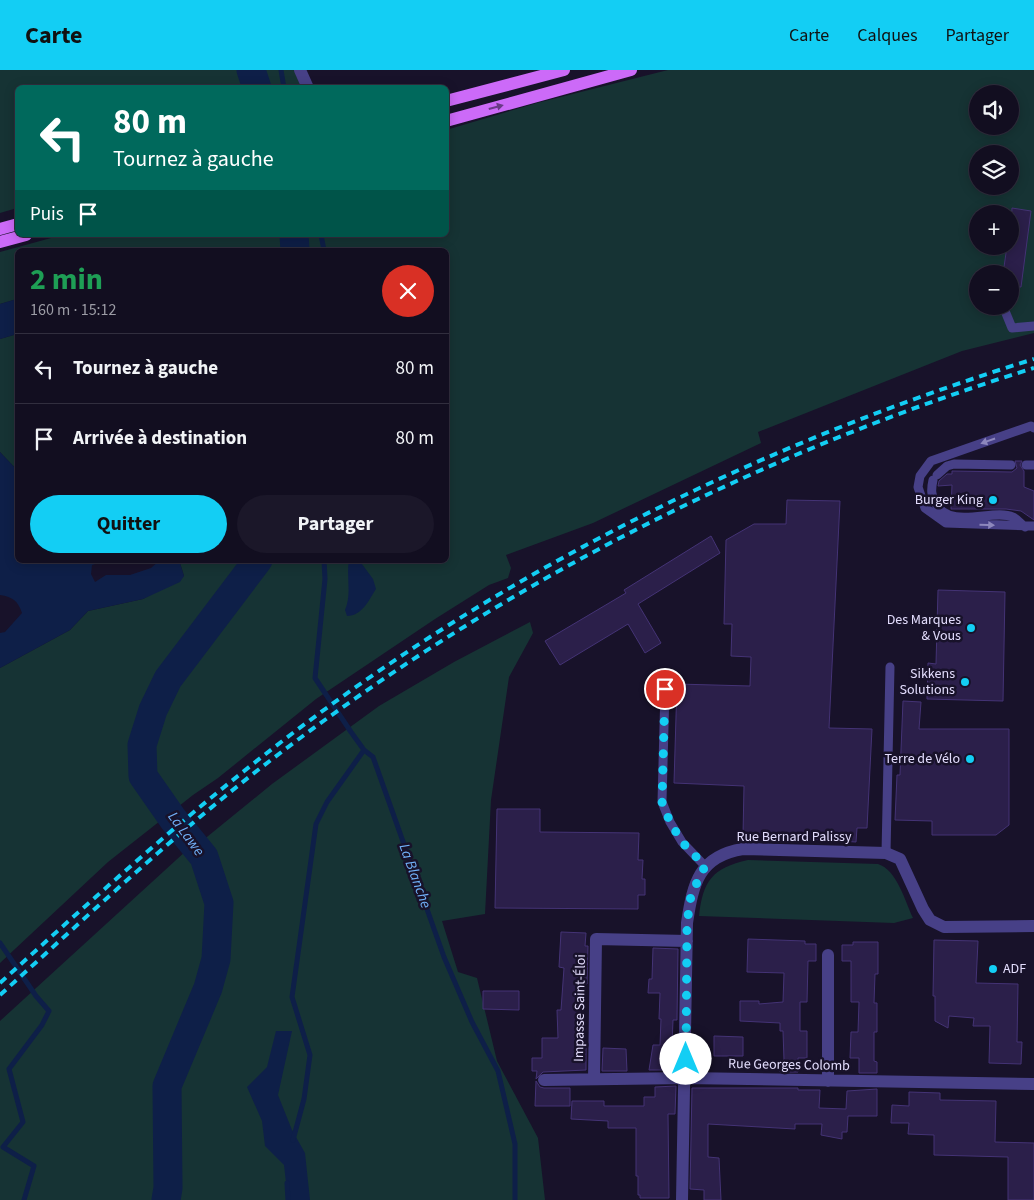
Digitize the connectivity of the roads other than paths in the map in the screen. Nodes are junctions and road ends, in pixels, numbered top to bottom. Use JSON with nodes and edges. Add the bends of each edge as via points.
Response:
{"nodes":[{"id":1,"x":300,"y":70,"type":"edge"},
{"id":2,"x":564,"y":70,"type":"edge"},
{"id":3,"x":631,"y":70,"type":"edge"},
{"id":4,"x":307,"y":85,"type":"edge"},
{"id":5,"x":449,"y":101,"type":"edge"},
{"id":6,"x":449,"y":120,"type":"edge"},
{"id":7,"x":15,"y":225,"type":"edge"},
{"id":8,"x":0,"y":229,"type":"edge"},
{"id":9,"x":19,"y":237,"type":"edge"},
{"id":10,"x":0,"y":242,"type":"edge"},
{"id":11,"x":1007,"y":315,"type":"edge"},
{"id":12,"x":1034,"y":326,"type":"edge"},
{"id":13,"x":1034,"y":428,"type":"edge"},
{"id":14,"x":1011,"y":465,"type":"dead end"},
{"id":15,"x":1030,"y":526,"type":"edge"},
{"id":16,"x":890,"y":667,"type":"dead end"},
{"id":17,"x":665,"y":689,"type":"dead end"},
{"id":18,"x":886,"y":853,"type":"junction"},
{"id":19,"x":705,"y":866,"type":"junction"},
{"id":20,"x":1034,"y":926,"type":"edge"},
{"id":21,"x":687,"y":941,"type":"junction"},
{"id":22,"x":828,"y":955,"type":"dead end"},
{"id":23,"x":686,"y":1078,"type":"junction"},
{"id":24,"x":594,"y":1079,"type":"junction"},
{"id":25,"x":544,"y":1080,"type":"dead end"},
{"id":26,"x":828,"y":1081,"type":"junction"},
{"id":27,"x":1034,"y":1084,"type":"edge"},
{"id":28,"x":682,"y":1200,"type":"edge"}],
"edges":[{"from":1,"to":4,"type":"street"},
{"from":2,"to":5,"type":"main road"},
{"from":6,"to":3,"type":"main road","one_way":true},
{"from":7,"to":8,"type":"main road"},
{"from":9,"to":10,"type":"main road"},
{"from":11,"to":12,"type":"lane","via":[[1012,328]]},
{"from":13,"to":15,"type":"lane","one_way":true,"via":[[1031,426],[931,461],[920,476],[918,487],[925,508],[946,523]]},
{"from":14,"to":15,"type":"lane","via":[[947,466],[935,478],[933,499],[947,514],[959,517],[1012,516]]},
{"from":16,"to":18,"type":"lane"},
{"from":17,"to":19,"type":"lane","via":[[662,802],[682,842]]},
{"from":18,"to":19,"type":"street","name":"Rue Bernard Palissy","via":[[743,849],[728,852]]},
{"from":18,"to":20,"type":"street","via":[[900,859],[930,920],[944,927]]},
{"from":19,"to":21,"type":"street","via":[[691,895]]},
{"from":21,"to":23,"type":"street"},
{"from":21,"to":24,"type":"street","name":"Impasse Saint-Éloi","via":[[596,939]]},
{"from":22,"to":26,"type":"street"},
{"from":23,"to":24,"type":"street","name":"Rue Georges Colomb"},
{"from":23,"to":26,"type":"street","name":"Rue Georges Colomb"},
{"from":23,"to":28,"type":"street"},
{"from":24,"to":25,"type":"street","name":"Rue Georges Colomb"},
{"from":26,"to":27,"type":"street","name":"Rue Georges Colomb"}]}
